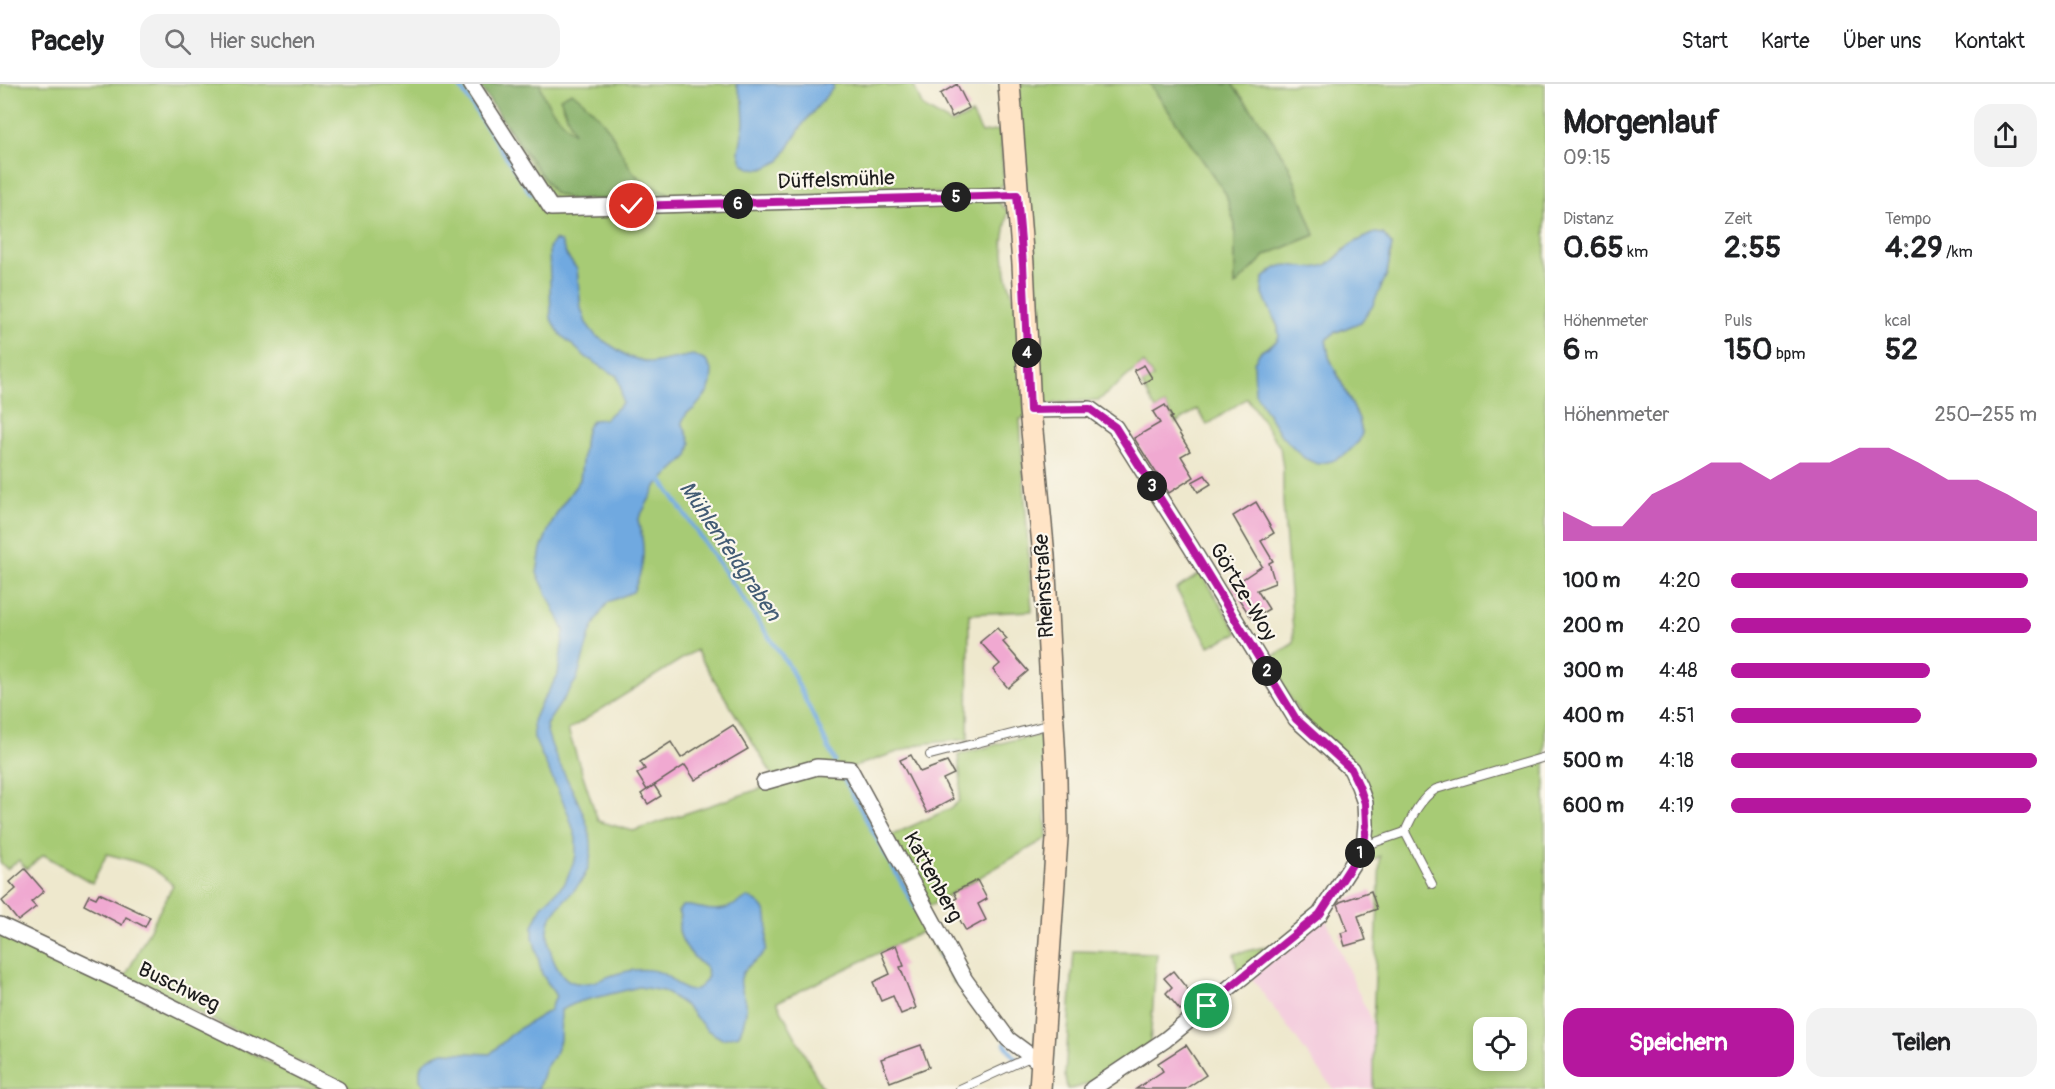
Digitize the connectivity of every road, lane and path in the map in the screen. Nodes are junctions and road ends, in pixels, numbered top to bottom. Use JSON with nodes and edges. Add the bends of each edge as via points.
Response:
{"nodes":[{"id":1,"x":471,"y":84,"type":"edge"},
{"id":2,"x":1009,"y":84,"type":"edge"},
{"id":3,"x":1017,"y":195,"type":"junction"},
{"id":4,"x":1030,"y":410,"type":"junction"},
{"id":5,"x":1052,"y":724,"type":"junction"},
{"id":6,"x":930,"y":754,"type":"dead end"},
{"id":7,"x":1545,"y":757,"type":"edge"},
{"id":8,"x":764,"y":782,"type":"dead end"},
{"id":9,"x":1405,"y":832,"type":"junction"},
{"id":10,"x":1364,"y":846,"type":"junction"},
{"id":11,"x":1432,"y":884,"type":"dead end"},
{"id":12,"x":0,"y":926,"type":"edge"},
{"id":13,"x":1037,"y":1061,"type":"junction"},
{"id":14,"x":338,"y":1089,"type":"edge"},
{"id":15,"x":960,"y":1089,"type":"edge"},
{"id":16,"x":1040,"y":1089,"type":"edge"},
{"id":17,"x":1092,"y":1089,"type":"edge"}],
"edges":[{"from":1,"to":3,"type":"street","name":"Düffelsmühle","via":[[551,208]]},
{"from":2,"to":3,"type":"main road","name":"Rheinstraße"},
{"from":3,"to":4,"type":"main road","name":"Rheinstraße"},
{"from":4,"to":5,"type":"main road","name":"Rheinstraße","via":[[1044,556]]},
{"from":4,"to":10,"type":"street","name":"Görtze-Woy","via":[[1090,409],[1115,427],[1296,719],[1351,769],[1365,803]]},
{"from":5,"to":6,"type":"lane"},
{"from":5,"to":13,"type":"main road","name":"Rheinstraße","via":[[1057,838]]},
{"from":7,"to":9,"type":"lane","via":[[1436,789],[1427,795]]},
{"from":8,"to":13,"type":"street","name":"Kattenberg","via":[[817,766],[850,769],[965,980],[1008,1040]]},
{"from":9,"to":10,"type":"lane"},
{"from":9,"to":11,"type":"lane"},
{"from":10,"to":17,"type":"street","name":"Görtze-Woy","via":[[1320,914],[1165,1040]]},
{"from":12,"to":14,"type":"street","name":"Buschweg"},
{"from":13,"to":15,"type":"lane"},
{"from":13,"to":16,"type":"main road","name":"Rheinstraße"}]}
